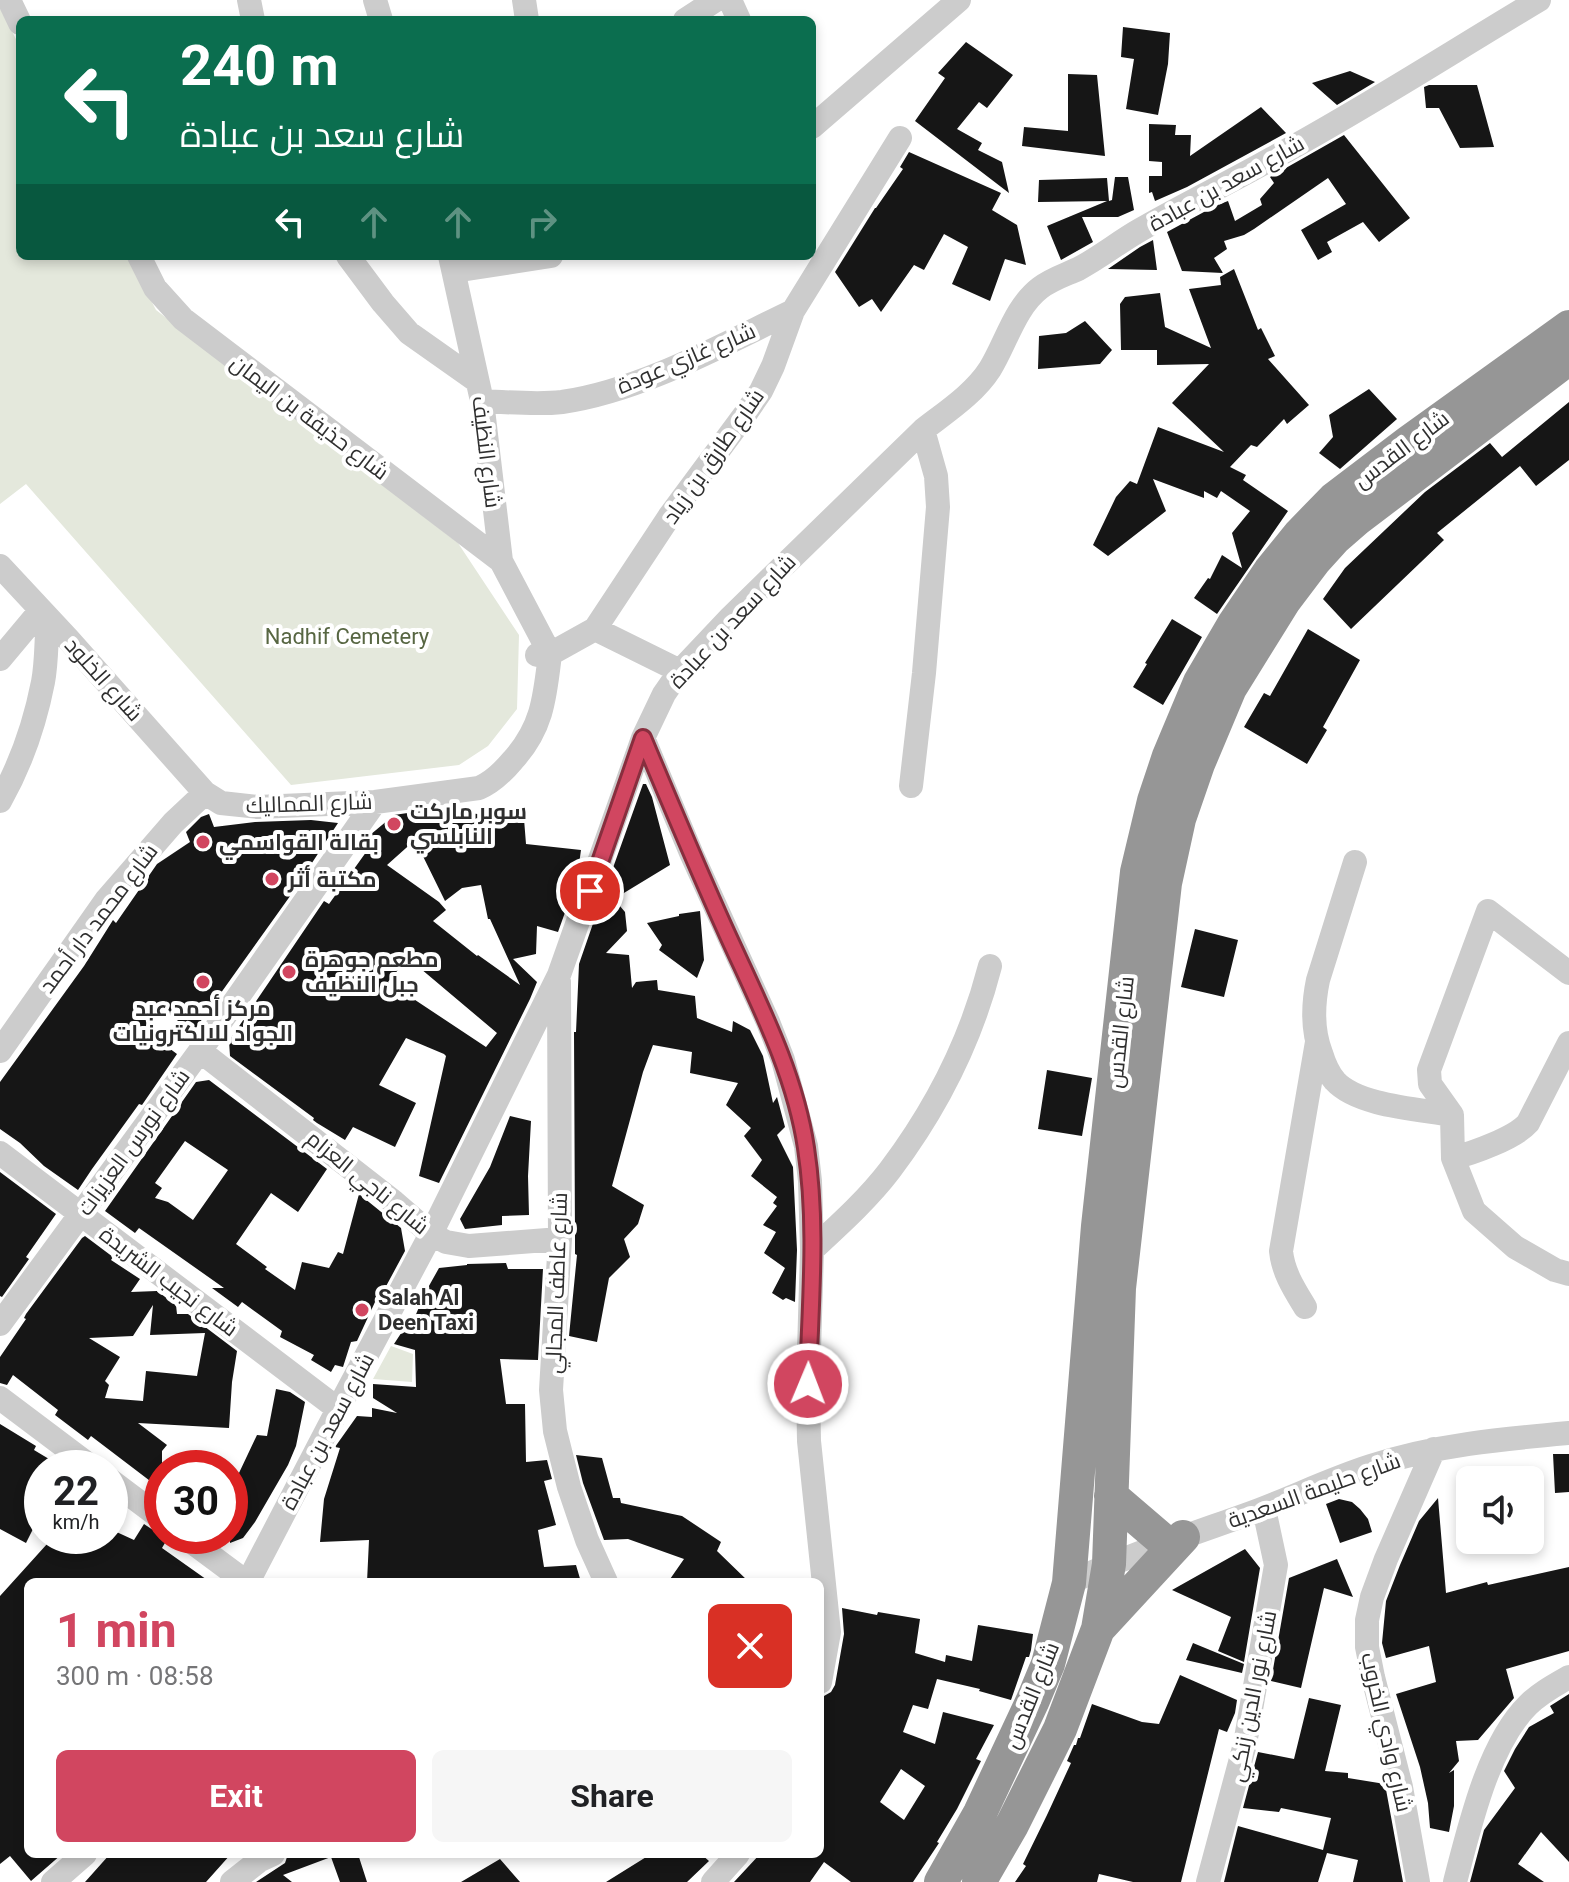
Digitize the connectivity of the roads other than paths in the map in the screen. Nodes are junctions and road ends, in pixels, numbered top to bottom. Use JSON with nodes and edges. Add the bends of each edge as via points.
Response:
{"nodes":[{"id":1,"x":716,"y":0,"type":"edge"},
{"id":2,"x":959,"y":0,"type":"edge"},
{"id":3,"x":1539,"y":0,"type":"edge"},
{"id":4,"x":691,"y":16,"type":"edge"},
{"id":5,"x":816,"y":124,"type":"edge"},
{"id":6,"x":900,"y":138,"type":"dead end"},
{"id":7,"x":141,"y":260,"type":"edge"},
{"id":8,"x":351,"y":260,"type":"edge"},
{"id":9,"x":502,"y":260,"type":"edge"},
{"id":10,"x":452,"y":264,"type":"edge"},
{"id":11,"x":793,"y":311,"type":"junction"},
{"id":12,"x":1569,"y":327,"type":"edge"},
{"id":13,"x":1569,"y":358,"type":"edge"},
{"id":14,"x":480,"y":391,"type":"junction"},
{"id":15,"x":923,"y":430,"type":"junction"},
{"id":16,"x":501,"y":561,"type":"junction"},
{"id":17,"x":0,"y":566,"type":"edge"},
{"id":18,"x":45,"y":614,"type":"junction"},
{"id":19,"x":595,"y":629,"type":"junction"},
{"id":20,"x":543,"y":650,"type":"junction"},
{"id":21,"x":0,"y":659,"type":"edge"},
{"id":22,"x":680,"y":671,"type":"junction"},
{"id":23,"x":643,"y":738,"type":"junction"},
{"id":24,"x":911,"y":786,"type":"dead end"},
{"id":25,"x":205,"y":793,"type":"junction"},
{"id":26,"x":0,"y":801,"type":"edge"},
{"id":27,"x":375,"y":802,"type":"junction"},
{"id":28,"x":1355,"y":862,"type":"dead end"},
{"id":29,"x":990,"y":966,"type":"dead end"},
{"id":30,"x":1569,"y":973,"type":"edge"},
{"id":31,"x":559,"y":975,"type":"junction"},
{"id":32,"x":1317,"y":1042,"type":"junction"},
{"id":33,"x":1569,"y":1043,"type":"edge"},
{"id":34,"x":0,"y":1051,"type":"edge"},
{"id":35,"x":200,"y":1051,"type":"junction"},
{"id":36,"x":1452,"y":1115,"type":"junction"},
{"id":37,"x":0,"y":1153,"type":"edge"},
{"id":38,"x":1453,"y":1158,"type":"junction"},
{"id":39,"x":81,"y":1213,"type":"junction"},
{"id":40,"x":431,"y":1234,"type":"junction"},
{"id":41,"x":560,"y":1239,"type":"junction"},
{"id":42,"x":812,"y":1250,"type":"junction"},
{"id":43,"x":1569,"y":1274,"type":"edge"},
{"id":44,"x":1305,"y":1307,"type":"dead end"},
{"id":45,"x":0,"y":1324,"type":"edge"},
{"id":46,"x":0,"y":1398,"type":"edge"},
{"id":47,"x":338,"y":1409,"type":"junction"},
{"id":48,"x":1569,"y":1433,"type":"edge"},
{"id":49,"x":1434,"y":1449,"type":"junction"},
{"id":50,"x":69,"y":1450,"type":"edge"},
{"id":51,"x":1111,"y":1496,"type":"junction"},
{"id":52,"x":1264,"y":1509,"type":"junction"},
{"id":53,"x":1175,"y":1540,"type":"junction"},
{"id":54,"x":209,"y":1554,"type":"edge"},
{"id":55,"x":1109,"y":1564,"type":"junction"},
{"id":56,"x":242,"y":1578,"type":"edge"},
{"id":57,"x":249,"y":1578,"type":"edge"},
{"id":58,"x":604,"y":1578,"type":"edge"},
{"id":59,"x":823,"y":1578,"type":"edge"},
{"id":60,"x":1069,"y":1583,"type":"junction"},
{"id":61,"x":824,"y":1584,"type":"edge"},
{"id":62,"x":1098,"y":1629,"type":"junction"},
{"id":63,"x":824,"y":1660,"type":"edge"},
{"id":64,"x":1569,"y":1677,"type":"edge"},
{"id":65,"x":80,"y":1858,"type":"edge"},
{"id":66,"x":264,"y":1858,"type":"edge"},
{"id":67,"x":734,"y":1858,"type":"edge"},
{"id":68,"x":53,"y":1882,"type":"edge"},
{"id":69,"x":232,"y":1882,"type":"edge"},
{"id":70,"x":713,"y":1882,"type":"edge"},
{"id":71,"x":941,"y":1882,"type":"edge"},
{"id":72,"x":979,"y":1882,"type":"edge"},
{"id":73,"x":1208,"y":1882,"type":"edge"},
{"id":74,"x":1418,"y":1882,"type":"edge"},
{"id":75,"x":1455,"y":1882,"type":"edge"}],
"edges":[{"from":1,"to":4,"type":"street"},
{"from":2,"to":5,"type":"street"},
{"from":3,"to":15,"type":"street","name":"شارع سعد بن عبادة","via":[[1276,157],[1039,288],[1026,300],[982,380]]},
{"from":6,"to":11,"type":"street","name":"شارع طارق بن زياد"},
{"from":7,"to":16,"type":"street","name":"شارع حذيفة بن اليمان","via":[[155,288],[183,319]]},
{"from":8,"to":14,"type":"street","via":[[409,333]]},
{"from":9,"to":10,"type":"street"},
{"from":10,"to":14,"type":"street","name":"شارع النظيف"},
{"from":11,"to":14,"type":"street","name":"شارع غازي عودة","via":[[643,380],[600,394],[536,403]]},
{"from":11,"to":19,"type":"street","name":"شارع طارق بن زياد","via":[[754,402]]},
{"from":12,"to":60,"type":"highway","name":"شارع القدس","via":[[1334,499],[1270,571],[1234,624],[1200,682],[1175,742],[1137,872],[1098,1226]]},
{"from":13,"to":51,"type":"highway","name":"شارع القدس","via":[[1334,539],[1284,601],[1230,688],[1198,764],[1165,883],[1119,1288]]},
{"from":14,"to":16,"type":"street","name":"شارع النظيف"},
{"from":15,"to":22,"type":"street","name":"شارع سعد بن عبادة"},
{"from":15,"to":24,"type":"street","via":[[938,507]]},
{"from":16,"to":20,"type":"street","name":"شارع النظيف"},
{"from":17,"to":18,"type":"street","name":"شارع الخلود"},
{"from":18,"to":21,"type":"street"},
{"from":18,"to":25,"type":"street","name":"شارع الخلود"},
{"from":18,"to":26,"type":"street","via":[[43,679],[35,715]]},
{"from":19,"to":20,"type":"street","name":"شارع طارق بن زياد"},
{"from":19,"to":22,"type":"street"},
{"from":20,"to":27,"type":"street","name":"شارع المماليك","via":[[545,700],[539,721],[509,766],[489,783]]},
{"from":22,"to":23,"type":"street","name":"شارع سعد بن عبادة"},
{"from":23,"to":31,"type":"street","name":"شارع سعد بن عبادة"},
{"from":23,"to":42,"type":"street","via":[[783,1060],[806,1146]]},
{"from":25,"to":27,"type":"street","name":"شارع المماليك","via":[[221,803],[258,807]]},
{"from":25,"to":34,"type":"street","name":"شارع محمد دار أحمد","via":[[107,899]]},
{"from":27,"to":35,"type":"street","name":"شارع نورس العزيزات"},
{"from":28,"to":32,"type":"street","via":[[1314,999]]},
{"from":29,"to":42,"type":"street","via":[[962,1049],[913,1137],[888,1173]]},
{"from":30,"to":36,"type":"street","via":[[1488,911],[1429,1070],[1430,1084]]},
{"from":31,"to":40,"type":"street","name":"شارع سعد بن عبادة"},
{"from":31,"to":41,"type":"street","name":"شارع عاطف المجالي"},
{"from":32,"to":36,"type":"street","via":[[1329,1074],[1348,1091],[1367,1100]]},
{"from":32,"to":44,"type":"street","via":[[1281,1251],[1287,1277]]},
{"from":33,"to":38,"type":"street","via":[[1523,1129]]},
{"from":35,"to":39,"type":"street","name":"شارع نورس العزيزات"},
{"from":35,"to":40,"type":"street","name":"شارع ناجي العزام"},
{"from":36,"to":38,"type":"street"},
{"from":37,"to":39,"type":"street","name":"شارع نجيب الشريدة"},
{"from":38,"to":43,"type":"street","via":[[1474,1211],[1515,1247]]},
{"from":39,"to":45,"type":"street","name":"شارع نورس العزيزات"},
{"from":39,"to":47,"type":"street","name":"شارع نجيب الشريدة"},
{"from":40,"to":41,"type":"street","name":"شارع ناجي العزام","via":[[469,1246]]},
{"from":40,"to":47,"type":"street","name":"شارع سعد بن عبادة"},
{"from":41,"to":58,"type":"street","name":"شارع عاطف المجالي","via":[[551,1390],[555,1431],[569,1487]]},
{"from":42,"to":59,"type":"street","via":[[809,1441]]},
{"from":46,"to":50,"type":"street"},
{"from":47,"to":57,"type":"street","name":"شارع سعد بن عبادة"},
{"from":48,"to":49,"type":"street","name":"شارع حليمة السعدية"},
{"from":49,"to":52,"type":"street","name":"شارع حليمة السعدية","via":[[1319,1484]]},
{"from":49,"to":74,"type":"street","name":"شارع وادي الخروب","via":[[1386,1559],[1367,1620],[1367,1647]]},
{"from":51,"to":53,"type":"highway"},
{"from":51,"to":55,"type":"highway","name":"شارع القدس"},
{"from":52,"to":53,"type":"street","name":"شارع حليمة السعدية"},
{"from":52,"to":73,"type":"street","name":"شارع نور الدين زنكي","via":[[1276,1565],[1245,1744]]},
{"from":53,"to":55,"type":"street","name":"شارع حليمة السعدية"},
{"from":53,"to":62,"type":"highway"},
{"from":54,"to":56,"type":"street"},
{"from":55,"to":60,"type":"street","name":"شارع حليمة السعدية"},
{"from":55,"to":62,"type":"highway","name":"شارع القدس"},
{"from":60,"to":71,"type":"highway","name":"شارع القدس","via":[[1033,1700]]},
{"from":61,"to":63,"type":"street","via":[[829,1632]]},
{"from":62,"to":72,"type":"highway","name":"شارع القدس","via":[[1060,1729]]},
{"from":64,"to":75,"type":"street","via":[[1528,1705],[1501,1743],[1478,1798]]},
{"from":65,"to":68,"type":"street"},
{"from":66,"to":69,"type":"street"},
{"from":67,"to":70,"type":"street"}]}
